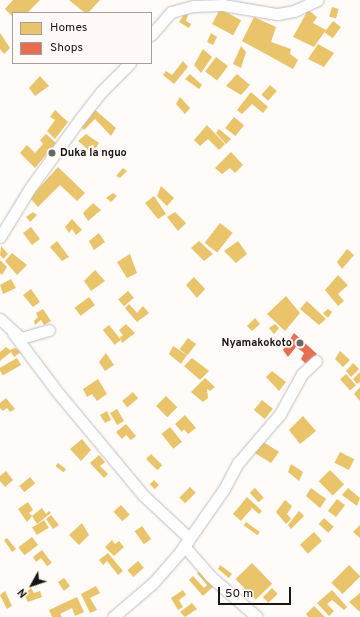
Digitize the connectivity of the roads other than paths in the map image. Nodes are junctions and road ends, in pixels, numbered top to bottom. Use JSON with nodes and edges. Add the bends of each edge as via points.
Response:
{"nodes":[{"id":1,"x":318,"y":0,"type":"edge"},
{"id":2,"x":152,"y":34,"type":"edge"},
{"id":3,"x":129,"y":64,"type":"edge"},
{"id":4,"x":0,"y":237,"type":"edge"},
{"id":5,"x":0,"y":319,"type":"edge"},
{"id":6,"x":48,"y":330,"type":"dead end"},
{"id":7,"x":13,"y":333,"type":"junction"},
{"id":8,"x":316,"y":361,"type":"dead end"},
{"id":9,"x":186,"y":542,"type":"junction"},
{"id":10,"x":113,"y":617,"type":"edge"},
{"id":11,"x":257,"y":617,"type":"edge"}],
"edges":[{"from":1,"to":2,"type":"street","via":[[294,11],[277,14],[224,5],[193,6],[171,12]]},
{"from":3,"to":4,"type":"street","via":[[80,119],[30,188]]},
{"from":5,"to":7,"type":"street"},
{"from":6,"to":7,"type":"street","via":[[21,338]]},
{"from":7,"to":9,"type":"street","via":[[59,394]]},
{"from":8,"to":9,"type":"street","via":[[302,374],[280,414],[238,464],[224,489]]},
{"from":9,"to":10,"type":"street","via":[[153,583]]},
{"from":9,"to":11,"type":"street","via":[[210,576]]}]}
